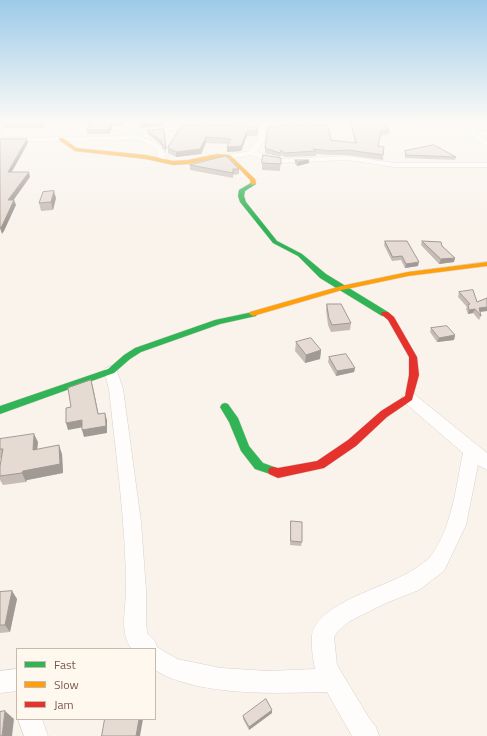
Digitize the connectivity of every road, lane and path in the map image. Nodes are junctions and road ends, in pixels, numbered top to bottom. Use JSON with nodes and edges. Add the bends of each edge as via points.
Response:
{"nodes":[{"id":1,"x":143,"y":156,"type":"edge"},
{"id":2,"x":162,"y":156,"type":"edge"},
{"id":3,"x":215,"y":156,"type":"edge"},
{"id":4,"x":222,"y":156,"type":"edge"},
{"id":5,"x":234,"y":156,"type":"edge"},
{"id":6,"x":261,"y":156,"type":"edge"},
{"id":7,"x":230,"y":157,"type":"junction"},
{"id":8,"x":163,"y":161,"type":"junction"},
{"id":9,"x":487,"y":165,"type":"edge"},
{"id":10,"x":487,"y":264,"type":"edge"},
{"id":11,"x":341,"y":288,"type":"junction"},
{"id":12,"x":111,"y":371,"type":"junction"},
{"id":13,"x":409,"y":398,"type":"junction"},
{"id":14,"x":225,"y":407,"type":"dead end"},
{"id":15,"x":0,"y":410,"type":"edge"},
{"id":16,"x":472,"y":451,"type":"junction"},
{"id":17,"x":487,"y":463,"type":"edge"},
{"id":18,"x":146,"y":648,"type":"edge"},
{"id":19,"x":156,"y":658,"type":"edge"},
{"id":20,"x":16,"y":680,"type":"edge"},
{"id":21,"x":333,"y":680,"type":"junction"},
{"id":22,"x":0,"y":682,"type":"edge"},
{"id":23,"x":30,"y":720,"type":"edge"},
{"id":24,"x":36,"y":736,"type":"edge"},
{"id":25,"x":367,"y":736,"type":"edge"}],
"edges":[{"from":1,"to":8,"type":"street"},
{"from":2,"to":8,"type":"street"},
{"from":3,"to":8,"type":"street","via":[[180,163]]},
{"from":4,"to":7,"type":"street"},
{"from":5,"to":7,"type":"street"},
{"from":6,"to":9,"type":"street","via":[[280,161],[335,158],[395,165]]},
{"from":7,"to":11,"type":"street","via":[[253,180],[253,184],[242,190],[241,196],[267,233],[275,242],[300,255]]},
{"from":10,"to":11,"type":"street","via":[[408,274]]},
{"from":11,"to":12,"type":"street","via":[[263,312],[218,322],[164,340],[138,350]]},
{"from":11,"to":13,"type":"street","via":[[381,311],[391,319],[401,335],[413,357],[414,375]]},
{"from":12,"to":15,"type":"street"},
{"from":12,"to":18,"type":"street","via":[[116,389],[132,522],[137,638]]},
{"from":13,"to":14,"type":"street","via":[[384,414],[352,443],[320,465],[278,473],[259,466],[245,448]]},
{"from":13,"to":16,"type":"street"},
{"from":16,"to":17,"type":"street"},
{"from":16,"to":21,"type":"street","via":[[457,525],[437,564],[412,583],[380,595],[330,623],[323,635],[326,668]]},
{"from":19,"to":21,"type":"street","via":[[173,669],[221,679],[268,682]]},
{"from":20,"to":22,"type":"street"},
{"from":21,"to":25,"type":"street"},
{"from":23,"to":24,"type":"street"}]}
